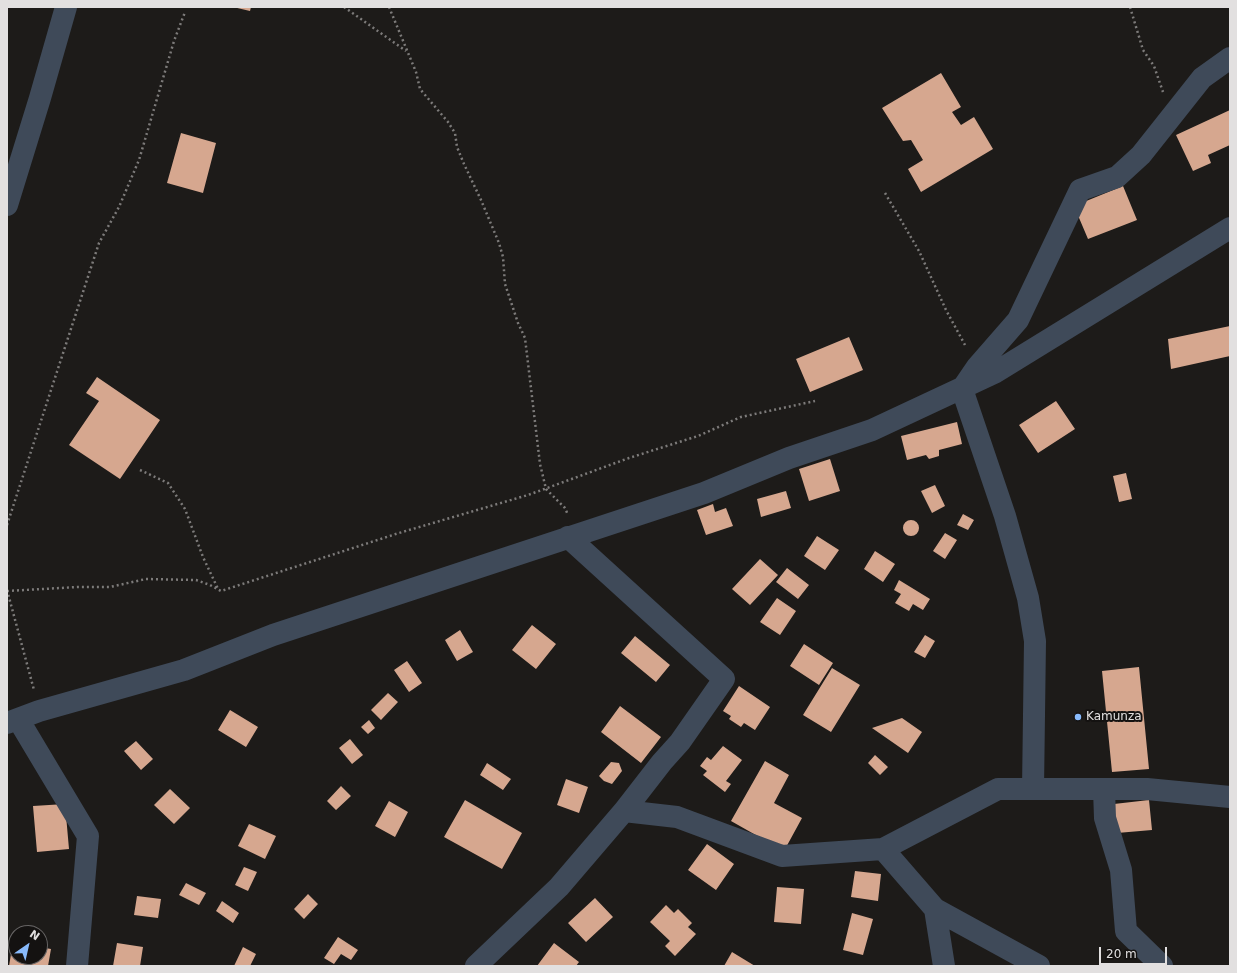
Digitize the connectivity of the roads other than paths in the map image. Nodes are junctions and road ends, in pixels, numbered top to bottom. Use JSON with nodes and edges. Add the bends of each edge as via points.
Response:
{"nodes":[{"id":1,"x":66,"y":7,"type":"edge"},
{"id":2,"x":1230,"y":58,"type":"edge"},
{"id":3,"x":7,"y":205,"type":"edge"},
{"id":4,"x":1230,"y":228,"type":"edge"},
{"id":5,"x":962,"y":389,"type":"junction"},
{"id":6,"x":568,"y":537,"type":"junction"},
{"id":7,"x":12,"y":721,"type":"edge"},
{"id":8,"x":1033,"y":789,"type":"junction"},
{"id":9,"x":1104,"y":789,"type":"junction"},
{"id":10,"x":1230,"y":797,"type":"edge"},
{"id":11,"x":624,"y":811,"type":"junction"},
{"id":12,"x":883,"y":849,"type":"junction"},
{"id":13,"x":935,"y":909,"type":"junction"},
{"id":14,"x":77,"y":966,"type":"edge"},
{"id":15,"x":476,"y":966,"type":"edge"},
{"id":16,"x":944,"y":966,"type":"edge"},
{"id":17,"x":1039,"y":966,"type":"edge"},
{"id":18,"x":1162,"y":966,"type":"edge"}],
"edges":[{"from":1,"to":3,"type":"street"},
{"from":2,"to":5,"type":"street","via":[[1202,78],[1141,155],[1117,177],[1080,190],[1018,320],[977,366]]},
{"from":4,"to":5,"type":"street","via":[[996,372]]},
{"from":5,"to":6,"type":"street","via":[[872,430],[789,458],[704,493]]},
{"from":5,"to":8,"type":"street","via":[[1005,516],[1028,598],[1035,641]]},
{"from":6,"to":7,"type":"street","via":[[273,635],[184,670]]},
{"from":6,"to":11,"type":"street","via":[[724,679],[680,742]]},
{"from":7,"to":14,"type":"street","via":[[88,836]]},
{"from":8,"to":9,"type":"street"},
{"from":8,"to":12,"type":"street","via":[[998,789]]},
{"from":9,"to":10,"type":"street","via":[[1147,789]]},
{"from":9,"to":18,"type":"street","via":[[1105,818],[1121,870],[1126,930]]},
{"from":11,"to":12,"type":"street","via":[[677,817],[782,856]]},
{"from":11,"to":15,"type":"street","via":[[559,887]]},
{"from":12,"to":13,"type":"street"},
{"from":13,"to":16,"type":"street"},
{"from":13,"to":17,"type":"street"}]}
